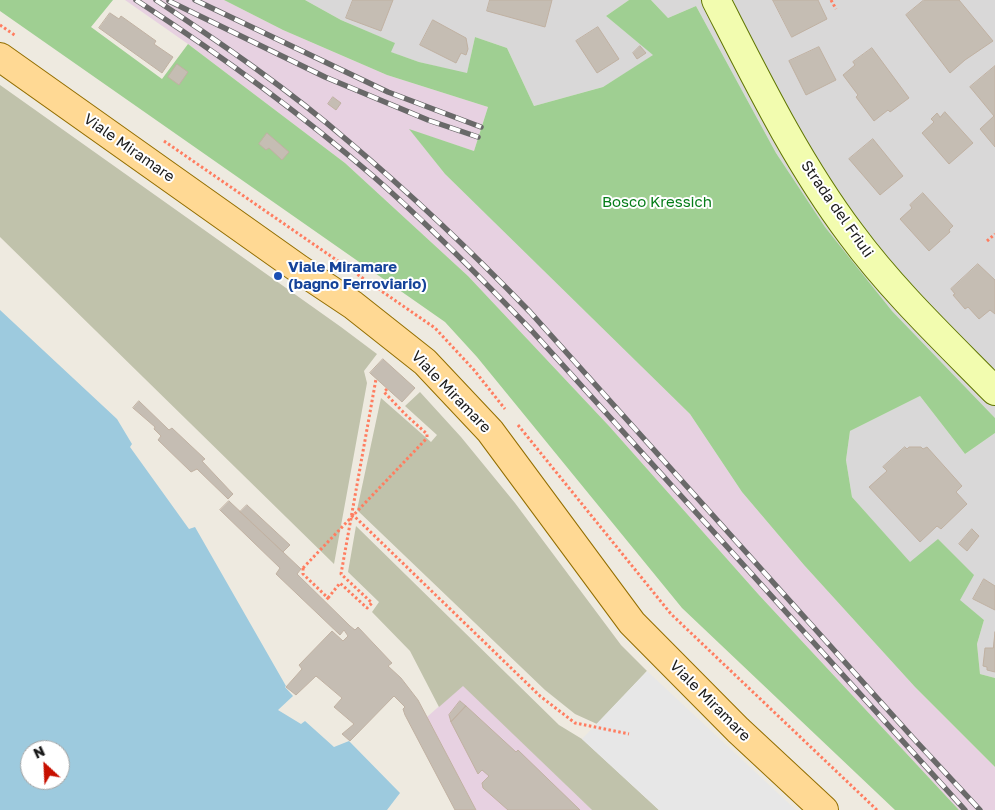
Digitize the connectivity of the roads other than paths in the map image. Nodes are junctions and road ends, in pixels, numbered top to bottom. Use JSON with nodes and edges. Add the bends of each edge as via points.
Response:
{"nodes":[{"id":1,"x":716,"y":0,"type":"edge"},
{"id":2,"x":0,"y":57,"type":"edge"},
{"id":3,"x":995,"y":391,"type":"edge"},
{"id":4,"x":824,"y":810,"type":"edge"}],
"edges":[{"from":1,"to":3,"type":"main road","name":"Strada del Friuli","via":[[792,145],[846,227],[904,296]]},
{"from":2,"to":4,"type":"main road","name":"Viale Miramare","via":[[353,305],[425,362],[490,432],[632,623],[738,730]]}]}
